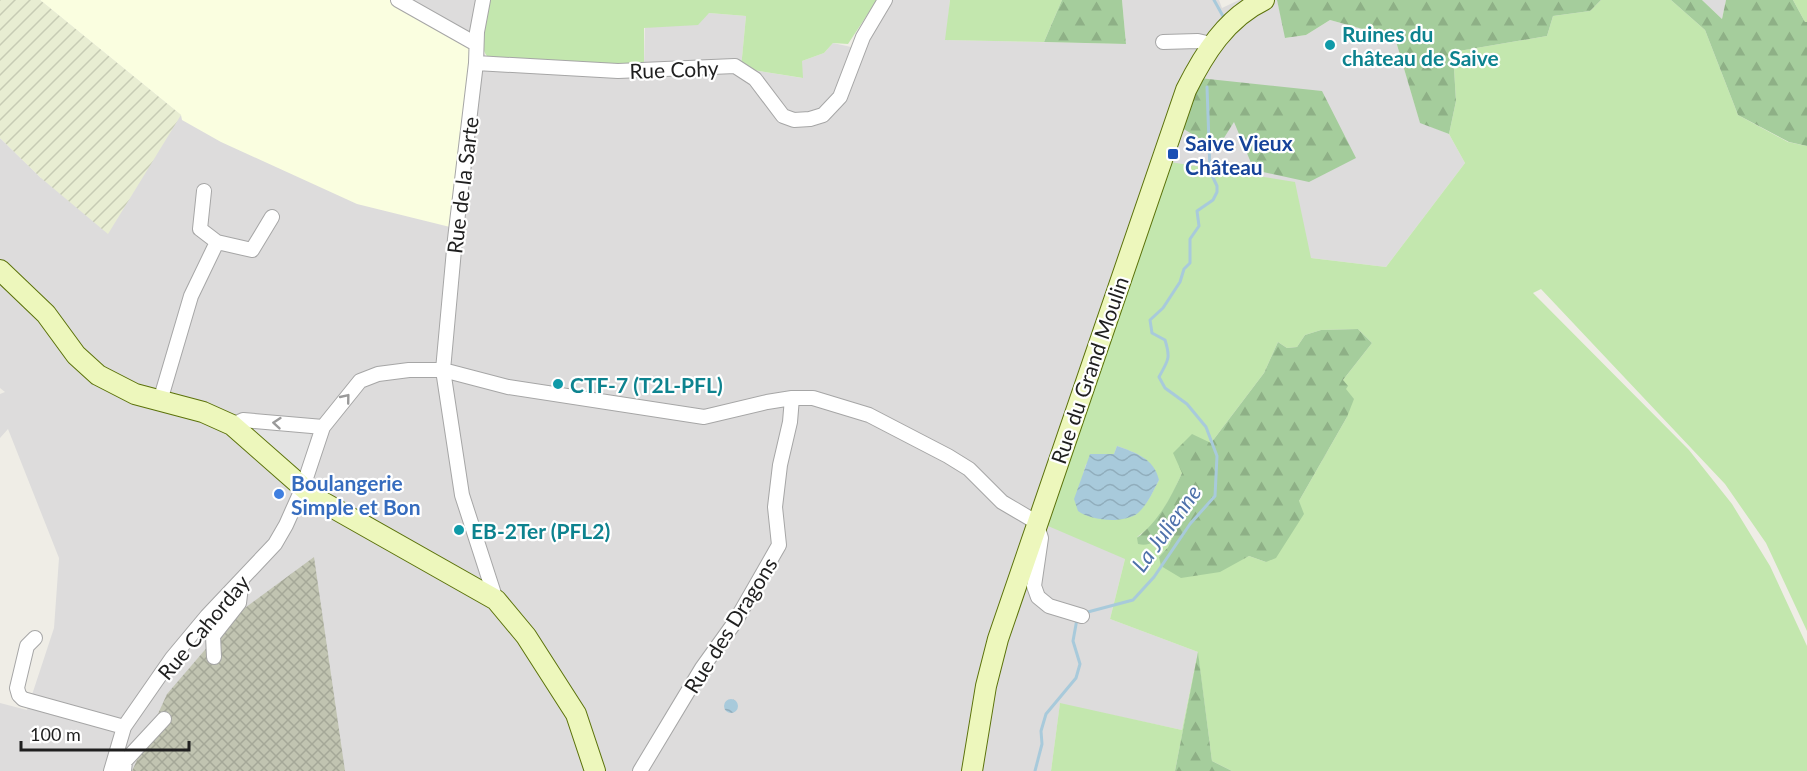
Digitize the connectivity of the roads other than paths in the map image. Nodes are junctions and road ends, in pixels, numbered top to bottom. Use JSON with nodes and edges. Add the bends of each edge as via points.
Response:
{"nodes":[{"id":1,"x":398,"y":0,"type":"edge"},
{"id":2,"x":483,"y":0,"type":"edge"},
{"id":3,"x":885,"y":0,"type":"edge"},
{"id":4,"x":1264,"y":0,"type":"edge"},
{"id":5,"x":1163,"y":42,"type":"dead end"},
{"id":6,"x":476,"y":44,"type":"junction"},
{"id":7,"x":1211,"y":44,"type":"junction"},
{"id":8,"x":477,"y":63,"type":"junction"},
{"id":9,"x":204,"y":191,"type":"dead end"},
{"id":10,"x":272,"y":217,"type":"dead end"},
{"id":11,"x":217,"y":242,"type":"junction"},
{"id":12,"x":0,"y":270,"type":"edge"},
{"id":13,"x":444,"y":370,"type":"junction"},
{"id":14,"x":792,"y":398,"type":"junction"},
{"id":15,"x":160,"y":401,"type":"junction"},
{"id":16,"x":232,"y":425,"type":"junction"},
{"id":17,"x":323,"y":427,"type":"junction"},
{"id":18,"x":303,"y":487,"type":"junction"},
{"id":19,"x":1036,"y":522,"type":"junction"},
{"id":20,"x":242,"y":579,"type":"junction"},
{"id":21,"x":496,"y":600,"type":"junction"},
{"id":22,"x":1079,"y":615,"type":"dead end"},
{"id":23,"x":35,"y":638,"type":"dead end"},
{"id":24,"x":214,"y":657,"type":"dead end"},
{"id":25,"x":164,"y":719,"type":"dead end"},
{"id":26,"x":124,"y":727,"type":"junction"},
{"id":27,"x":111,"y":771,"type":"edge"},
{"id":28,"x":124,"y":771,"type":"edge"},
{"id":29,"x":595,"y":771,"type":"edge"},
{"id":30,"x":640,"y":771,"type":"edge"},
{"id":31,"x":972,"y":771,"type":"edge"}],
"edges":[{"from":1,"to":6,"type":"street"},
{"from":2,"to":6,"type":"street","name":"Rue de la Sarte"},
{"from":3,"to":8,"type":"street","name":"Rue Cohy","via":[[863,37],[840,97],[824,115],[810,119],[783,116],[755,79],[735,66],[618,71]]},
{"from":4,"to":7,"type":"street","name":"Rue du Grand Moulin"},
{"from":5,"to":7,"type":"street"},
{"from":6,"to":8,"type":"street","name":"Rue de la Sarte"},
{"from":7,"to":19,"type":"street","name":"Rue du Grand Moulin","via":[[1186,90]]},
{"from":8,"to":13,"type":"street","name":"Rue de la Sarte","via":[[455,239]]},
{"from":9,"to":11,"type":"street","via":[[200,229]]},
{"from":10,"to":11,"type":"street","via":[[252,250]]},
{"from":11,"to":15,"type":"street","via":[[191,296]]},
{"from":12,"to":15,"type":"street","via":[[46,314],[76,355],[98,375],[135,394]]},
{"from":13,"to":14,"type":"street","via":[[508,387],[704,417]]},
{"from":17,"to":13,"type":"street","one_way":true,"via":[[360,381],[378,374]]},
{"from":13,"to":21,"type":"street","name":"Rue de la Sarte","via":[[462,495]]},
{"from":14,"to":19,"type":"street","via":[[813,398],[869,415],[955,460],[1002,502]]},
{"from":14,"to":30,"type":"street","name":"Rue des Dragons","via":[[775,507],[778,546],[735,622],[702,668]]},
{"from":15,"to":16,"type":"street"},
{"from":17,"to":16,"type":"street","one_way":true,"via":[[243,420]]},
{"from":16,"to":18,"type":"street"},
{"from":17,"to":18,"type":"street","name":"Rue Cahorday"},
{"from":18,"to":20,"type":"street","name":"Rue Cahorday","via":[[275,544]]},
{"from":18,"to":21,"type":"street"},
{"from":19,"to":22,"type":"street","via":[[1041,538],[1034,586],[1038,597],[1048,606]]},
{"from":19,"to":31,"type":"street","name":"Rue du Grand Moulin","via":[[998,639]]},
{"from":20,"to":24,"type":"street","via":[[239,603],[213,636]]},
{"from":20,"to":26,"type":"street","name":"Rue Cahorday","via":[[172,658]]},
{"from":21,"to":29,"type":"street","via":[[526,636],[576,714]]},
{"from":23,"to":26,"type":"street","via":[[27,646],[17,687],[23,699]]},
{"from":25,"to":28,"type":"street","via":[[125,761]]},
{"from":26,"to":27,"type":"street","name":"Rue Cahorday"}]}
